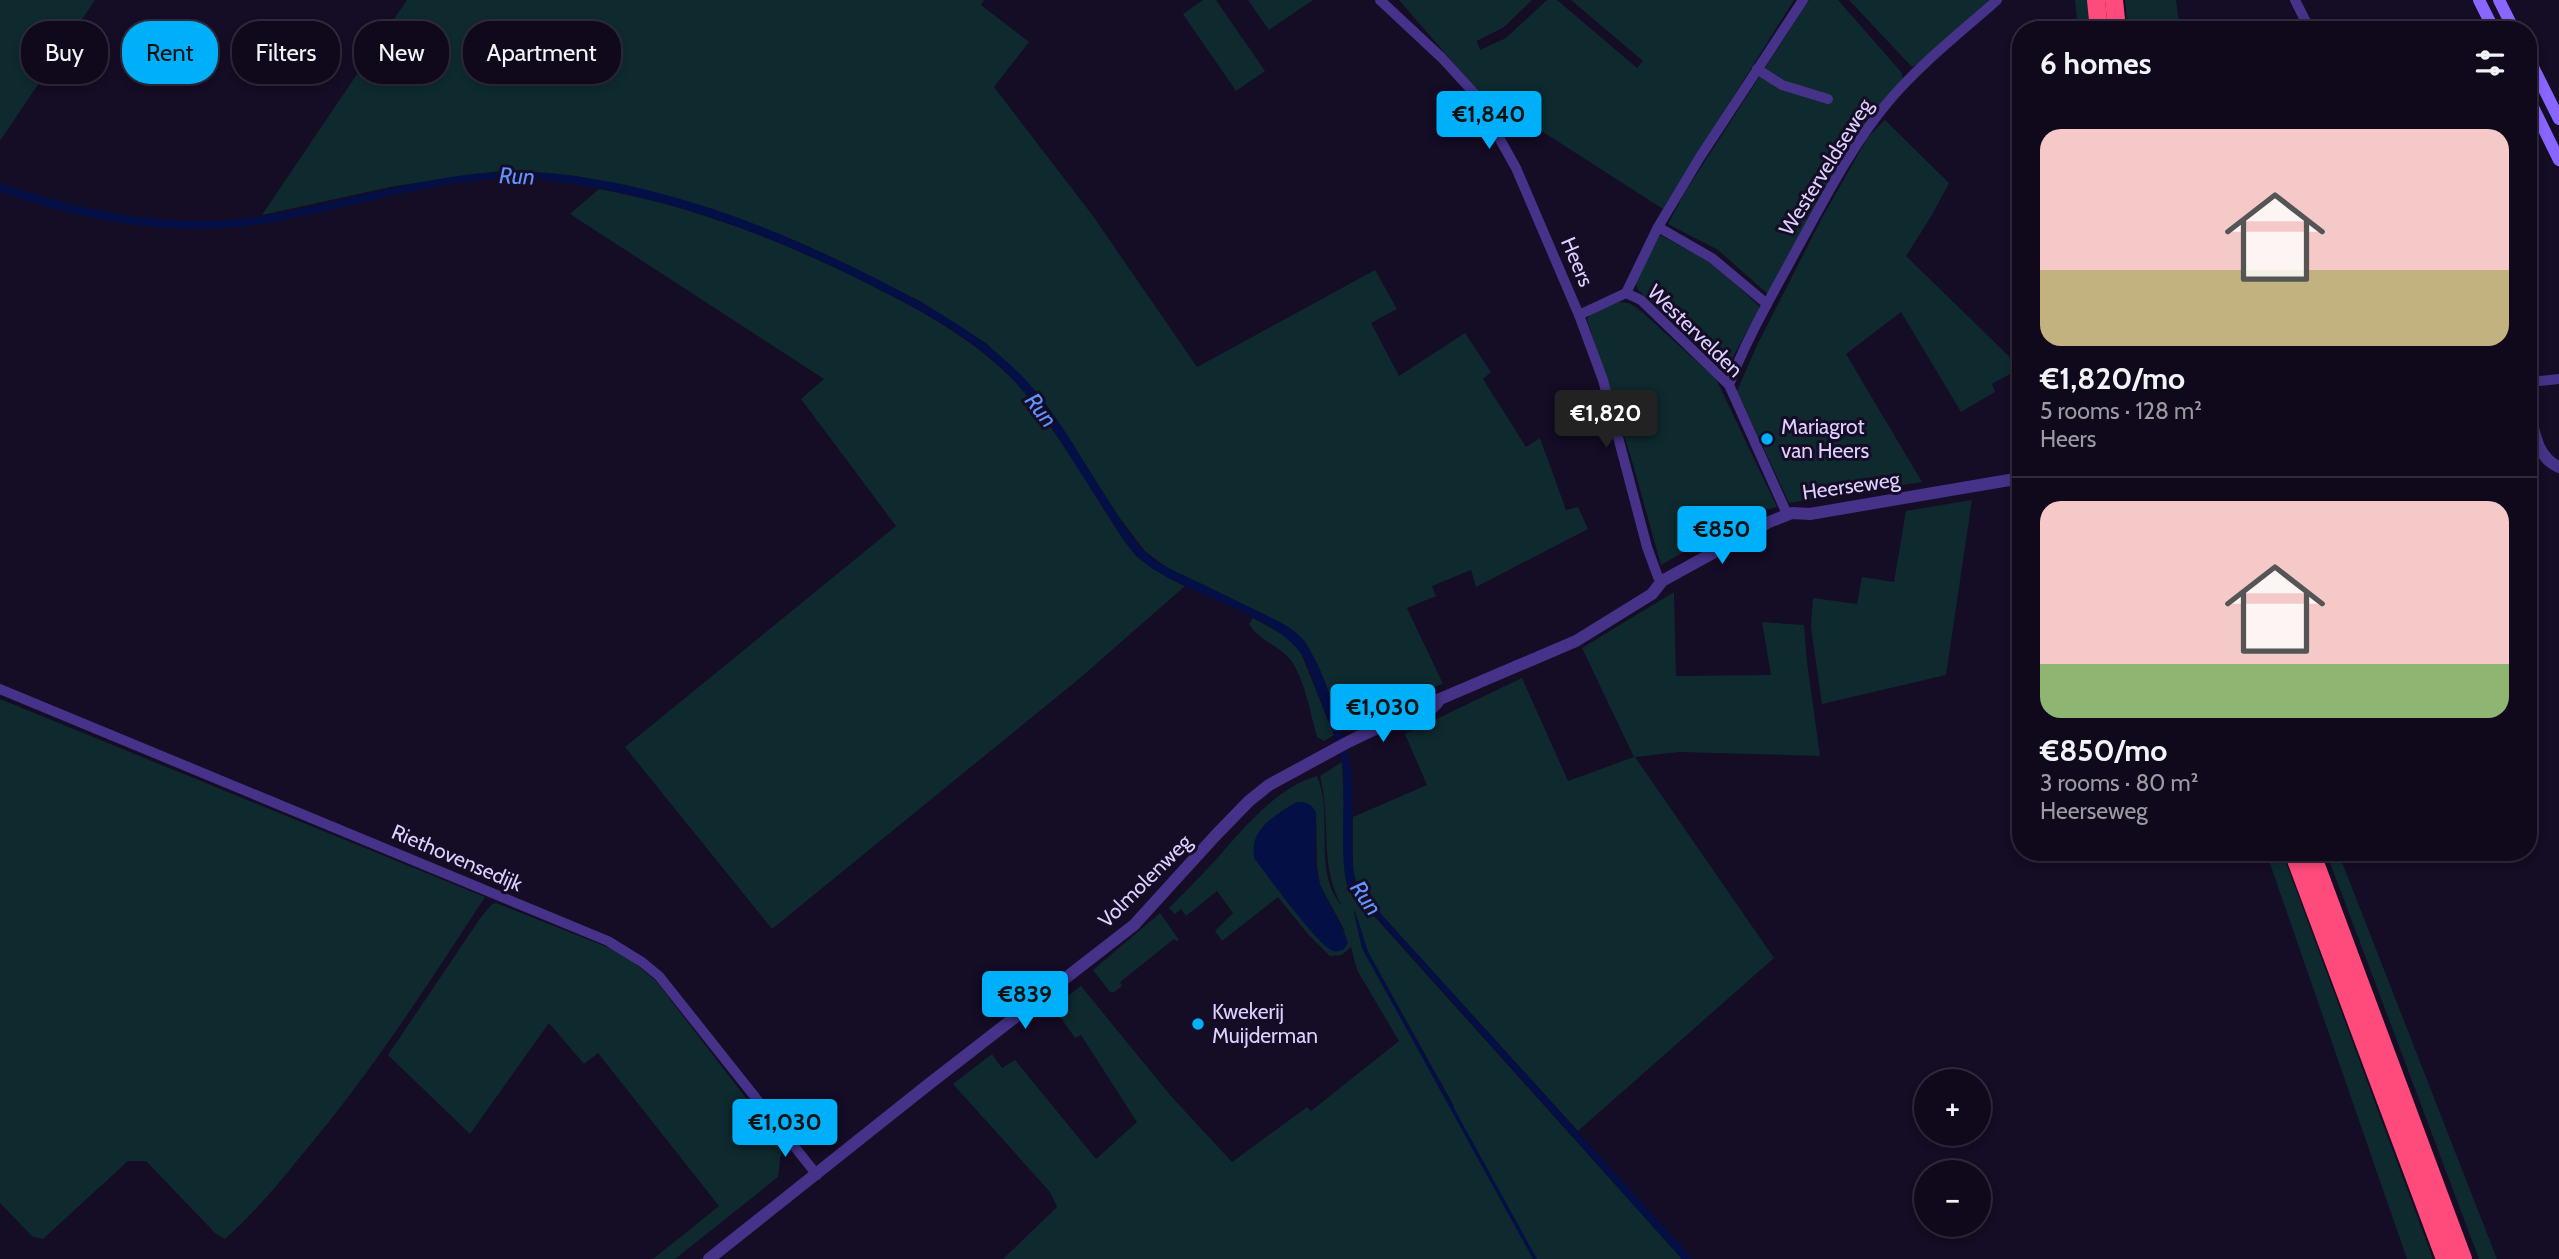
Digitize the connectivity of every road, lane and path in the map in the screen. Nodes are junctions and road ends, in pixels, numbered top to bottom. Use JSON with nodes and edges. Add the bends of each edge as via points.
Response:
{"nodes":[{"id":1,"x":1380,"y":0,"type":"edge"},
{"id":2,"x":1803,"y":0,"type":"edge"},
{"id":3,"x":1997,"y":0,"type":"edge"},
{"id":4,"x":2096,"y":0,"type":"edge"},
{"id":5,"x":2114,"y":0,"type":"edge"},
{"id":6,"x":2295,"y":0,"type":"edge"},
{"id":7,"x":2479,"y":0,"type":"edge"},
{"id":8,"x":2498,"y":0,"type":"edge"},
{"id":9,"x":2098,"y":21,"type":"edge"},
{"id":10,"x":2116,"y":21,"type":"edge"},
{"id":11,"x":2306,"y":21,"type":"edge"},
{"id":12,"x":2490,"y":21,"type":"edge"},
{"id":13,"x":2509,"y":21,"type":"edge"},
{"id":14,"x":1757,"y":69,"type":"junction"},
{"id":15,"x":2537,"y":75,"type":"edge"},
{"id":16,"x":1828,"y":99,"type":"dead end"},
{"id":17,"x":2537,"y":115,"type":"edge"},
{"id":18,"x":2559,"y":119,"type":"edge"},
{"id":19,"x":2559,"y":160,"type":"edge"},
{"id":20,"x":1658,"y":227,"type":"junction"},
{"id":21,"x":1626,"y":293,"type":"junction"},
{"id":22,"x":1767,"y":304,"type":"junction"},
{"id":23,"x":1579,"y":315,"type":"junction"},
{"id":24,"x":2559,"y":379,"type":"edge"},
{"id":25,"x":2537,"y":381,"type":"edge"},
{"id":26,"x":1729,"y":385,"type":"junction"},
{"id":27,"x":2537,"y":443,"type":"edge"},
{"id":28,"x":2559,"y":467,"type":"edge"},
{"id":29,"x":2012,"y":480,"type":"edge"},
{"id":30,"x":1787,"y":514,"type":"junction"},
{"id":31,"x":1662,"y":581,"type":"junction"},
{"id":32,"x":0,"y":689,"type":"edge"},
{"id":33,"x":1309,"y":763,"type":"joint"},
{"id":34,"x":2296,"y":861,"type":"edge"},
{"id":35,"x":2314,"y":861,"type":"edge"},
{"id":36,"x":817,"y":1175,"type":"junction"},
{"id":37,"x":709,"y":1259,"type":"edge"},
{"id":38,"x":2445,"y":1259,"type":"edge"},
{"id":39,"x":2463,"y":1259,"type":"edge"}],
"edges":[{"from":1,"to":23,"type":"street","name":"Heers","via":[[1474,93],[1516,168]]},
{"from":2,"to":14,"type":"street","name":"Westervelden"},
{"from":3,"to":22,"type":"street","name":"Westerveldseweg","via":[[1910,77],[1886,105],[1831,188]]},
{"from":4,"to":9,"type":"highway"},
{"from":5,"to":10,"type":"highway"},
{"from":6,"to":11,"type":"street"},
{"from":7,"to":12,"type":"main road"},
{"from":8,"to":13,"type":"main road"},
{"from":14,"to":16,"type":"street","via":[[1783,85]]},
{"from":14,"to":20,"type":"street","name":"Westervelden"},
{"from":15,"to":18,"type":"main road"},
{"from":17,"to":19,"type":"main road"},
{"from":20,"to":21,"type":"street","name":"Westervelden"},
{"from":20,"to":22,"type":"street","via":[[1712,258]]},
{"from":21,"to":23,"type":"street","name":"Westervelden"},
{"from":21,"to":26,"type":"street","name":"Westervelden","via":[[1641,300]]},
{"from":22,"to":26,"type":"street","name":"Westerveldseweg"},
{"from":23,"to":31,"type":"street","name":"Heers","via":[[1603,380],[1647,547]]},
{"from":24,"to":25,"type":"street"},
{"from":26,"to":30,"type":"street","name":"Westervelden"},
{"from":27,"to":28,"type":"street"},
{"from":29,"to":30,"type":"street","name":"Heerseweg"},
{"from":30,"to":31,"type":"street","name":"Heerseweg"},
{"from":31,"to":33,"type":"street","name":"Heerseweg","via":[[1652,594],[1576,641],[1440,699],[1431,710],[1404,715]]},
{"from":32,"to":36,"type":"street","name":"Riethovensedijk","via":[[608,941],[659,976]]},
{"from":33,"to":36,"type":"street","name":"Volmolenweg","via":[[1249,801],[1134,925]]},
{"from":34,"to":38,"type":"highway"},
{"from":35,"to":39,"type":"highway"},
{"from":36,"to":37,"type":"street","name":"Volmolenweg"}]}
